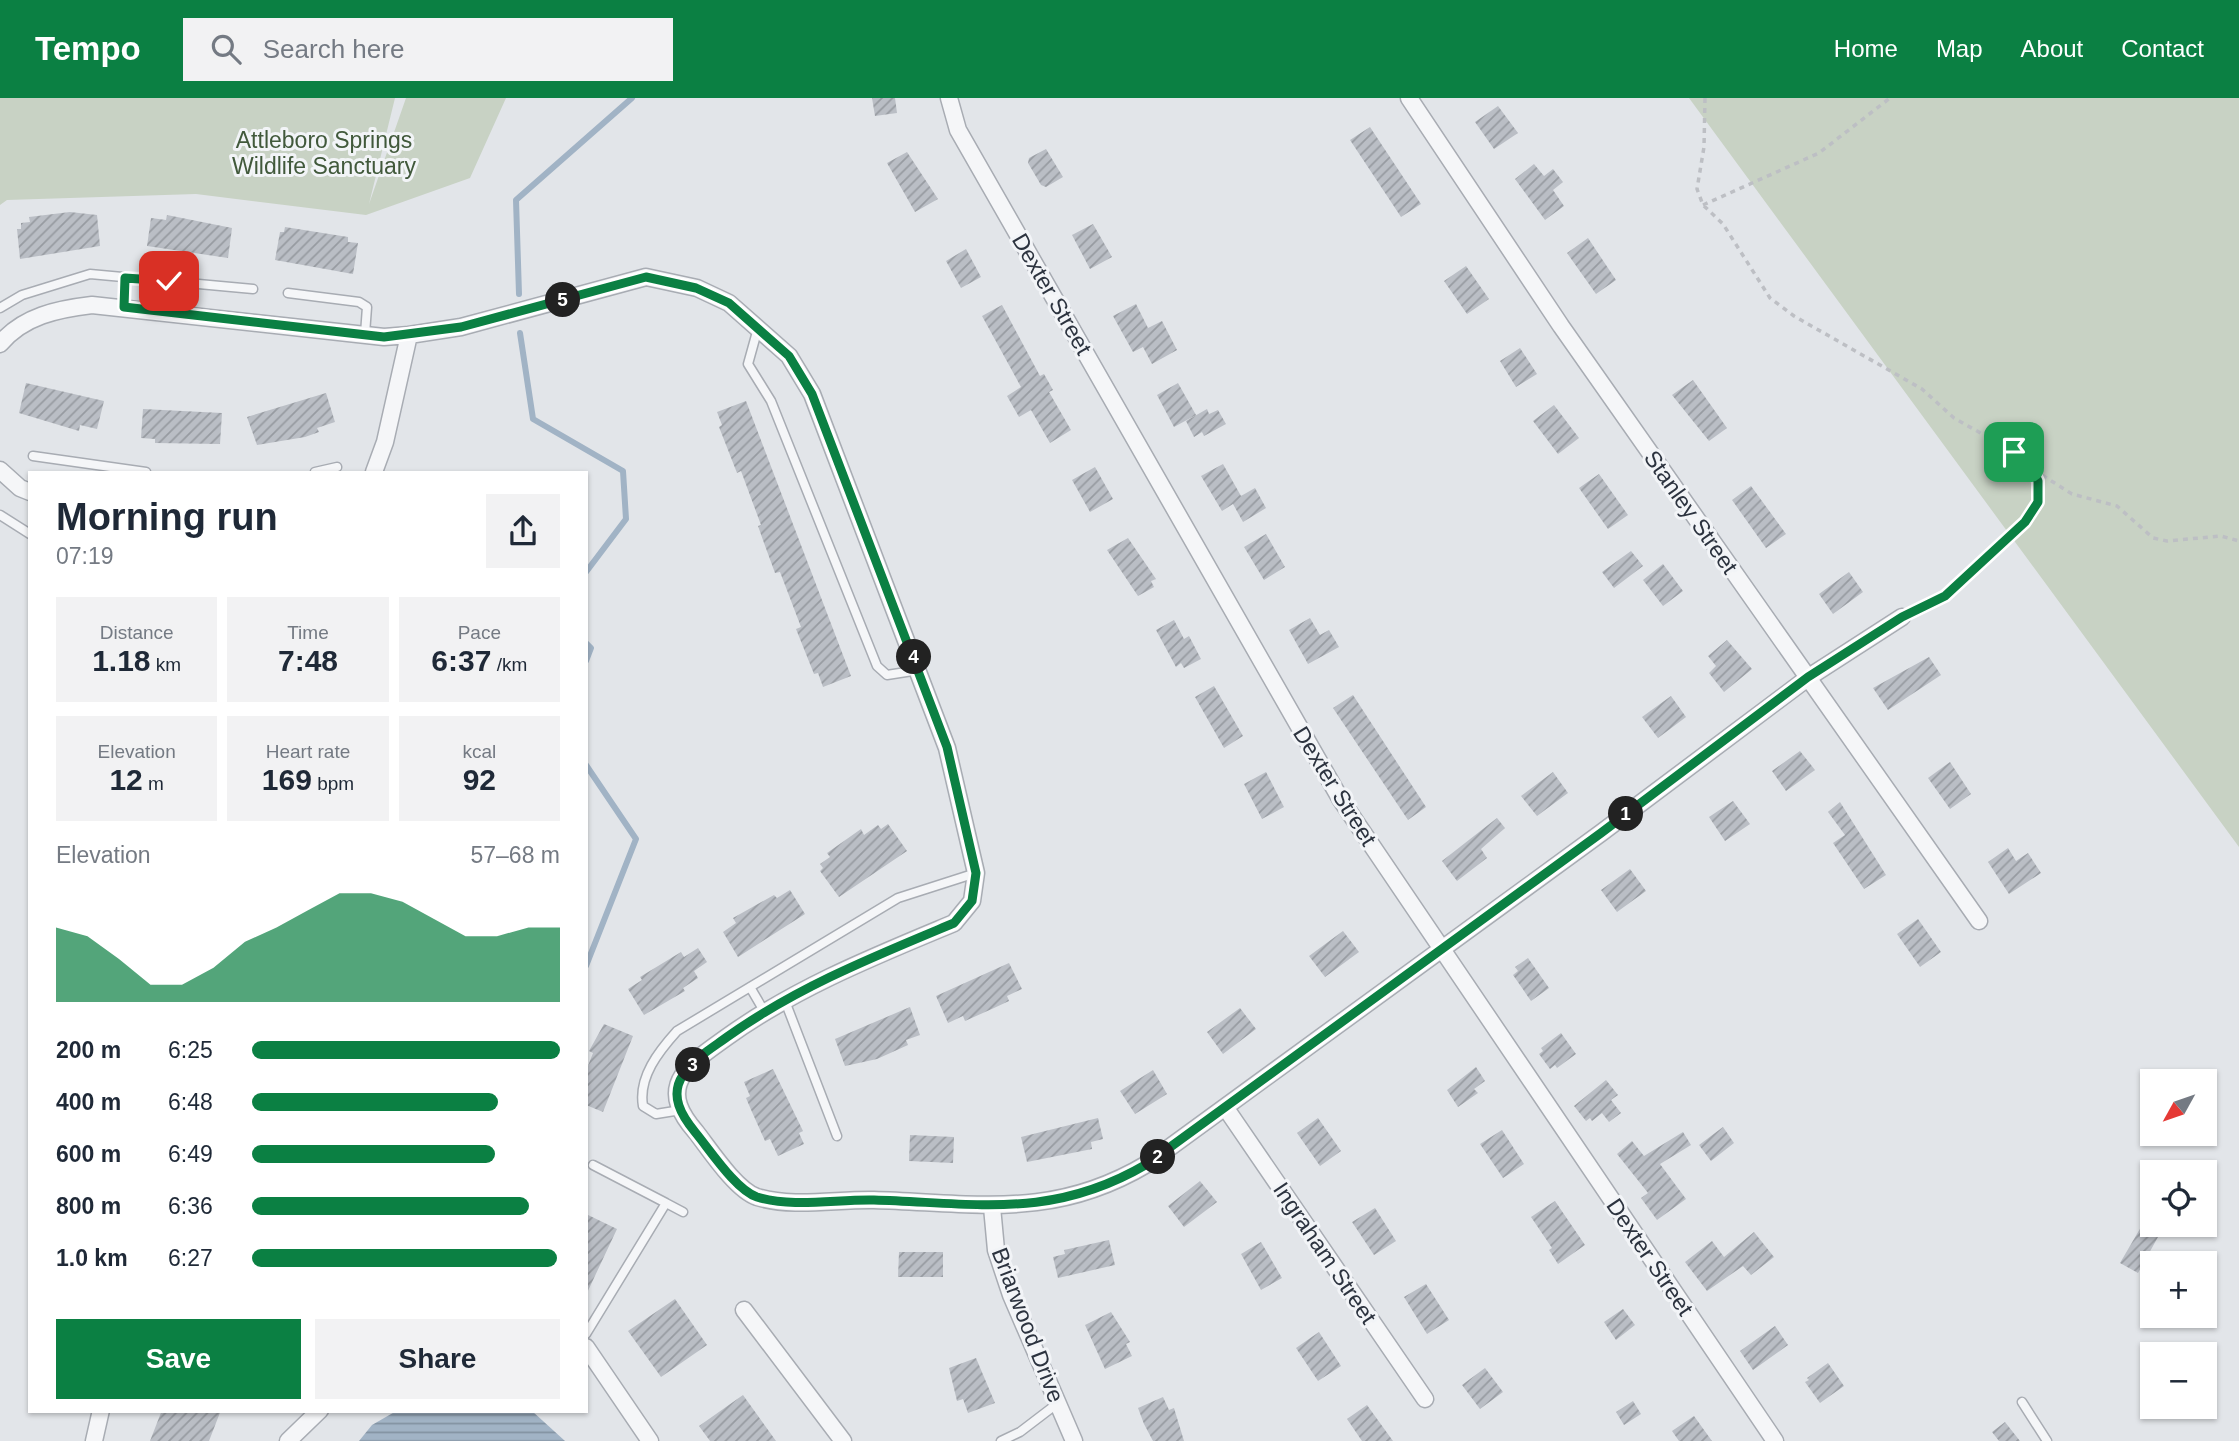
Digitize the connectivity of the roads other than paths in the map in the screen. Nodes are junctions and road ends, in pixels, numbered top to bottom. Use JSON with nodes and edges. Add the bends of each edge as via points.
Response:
{"nodes":[{"id":1,"x":949,"y":98,"type":"edge"},
{"id":2,"x":1409,"y":98,"type":"edge"},
{"id":3,"x":125,"y":278,"type":"junction"},
{"id":4,"x":253,"y":289,"type":"dead end"},
{"id":5,"x":288,"y":293,"type":"dead end"},
{"id":6,"x":124,"y":307,"type":"junction"},
{"id":7,"x":0,"y":309,"type":"edge"},
{"id":8,"x":758,"y":328,"type":"junction"},
{"id":9,"x":365,"y":334,"type":"junction"},
{"id":10,"x":409,"y":335,"type":"junction"},
{"id":11,"x":0,"y":344,"type":"edge"},
{"id":12,"x":33,"y":456,"type":"dead end"},
{"id":13,"x":337,"y":467,"type":"dead end"},
{"id":14,"x":0,"y":470,"type":"edge"},
{"id":15,"x":123,"y":471,"type":"edge"},
{"id":16,"x":319,"y":471,"type":"edge"},
{"id":17,"x":374,"y":471,"type":"edge"},
{"id":18,"x":28,"y":491,"type":"edge"},
{"id":19,"x":0,"y":515,"type":"edge"},
{"id":20,"x":28,"y":533,"type":"edge"},
{"id":21,"x":1902,"y":617,"type":"road end"},
{"id":22,"x":919,"y":670,"type":"junction"},
{"id":23,"x":1808,"y":677,"type":"junction"},
{"id":24,"x":976,"y":873,"type":"junction"},
{"id":25,"x":1979,"y":921,"type":"dead end"},
{"id":26,"x":1442,"y":949,"type":"junction"},
{"id":27,"x":751,"y":987,"type":"junction"},
{"id":28,"x":784,"y":998,"type":"junction"},
{"id":29,"x":764,"y":1011,"type":"junction"},
{"id":30,"x":1225,"y":1107,"type":"junction"},
{"id":31,"x":681,"y":1110,"type":"junction"},
{"id":32,"x":836,"y":1136,"type":"dead end"},
{"id":33,"x":593,"y":1165,"type":"dead end"},
{"id":34,"x":666,"y":1203,"type":"junction"},
{"id":35,"x":992,"y":1207,"type":"junction"},
{"id":36,"x":683,"y":1212,"type":"dead end"},
{"id":37,"x":744,"y":1310,"type":"dead end"},
{"id":38,"x":588,"y":1331,"type":"edge"},
{"id":39,"x":588,"y":1350,"type":"edge"},
{"id":40,"x":1425,"y":1399,"type":"dead end"},
{"id":41,"x":2022,"y":1402,"type":"dead end"},
{"id":42,"x":1058,"y":1403,"type":"junction"},
{"id":43,"x":100,"y":1413,"type":"edge"},
{"id":44,"x":317,"y":1413,"type":"edge"},
{"id":45,"x":94,"y":1441,"type":"edge"},
{"id":46,"x":288,"y":1441,"type":"edge"},
{"id":47,"x":650,"y":1441,"type":"edge"},
{"id":48,"x":843,"y":1441,"type":"edge"},
{"id":49,"x":1001,"y":1441,"type":"edge"},
{"id":50,"x":1074,"y":1441,"type":"edge"},
{"id":51,"x":1775,"y":1441,"type":"edge"},
{"id":52,"x":2047,"y":1441,"type":"edge"}],
"edges":[{"from":1,"to":26,"type":"street","name":"Dexter Street","via":[[958,130],[1327,776]]},
{"from":2,"to":23,"type":"street","name":"Stanley Street","via":[[1561,326]]},
{"from":3,"to":4,"type":"lane"},
{"from":3,"to":6,"type":"lane"},
{"from":3,"to":7,"type":"lane","via":[[90,274],[22,295]]},
{"from":5,"to":9,"type":"lane","via":[[359,302],[367,307]]},
{"from":6,"to":9,"type":"street"},
{"from":6,"to":11,"type":"street","via":[[59,309],[30,320]]},
{"from":8,"to":10,"type":"street","via":[[729,303],[696,288],[646,277],[461,327]]},
{"from":8,"to":22,"type":"street","via":[[789,356],[812,394]]},
{"from":8,"to":22,"type":"lane","via":[[748,364],[771,401],[877,666],[887,675]]},
{"from":9,"to":10,"type":"street"},
{"from":10,"to":17,"type":"street"},
{"from":12,"to":15,"type":"lane"},
{"from":13,"to":16,"type":"lane"},
{"from":14,"to":18,"type":"street"},
{"from":19,"to":20,"type":"lane"},
{"from":21,"to":23,"type":"street"},
{"from":22,"to":24,"type":"street","via":[[947,747]]},
{"from":23,"to":25,"type":"street","name":"Stanley Street"},
{"from":23,"to":26,"type":"street"},
{"from":24,"to":27,"type":"lane","via":[[898,898]]},
{"from":24,"to":28,"type":"street","via":[[972,901],[954,923]]},
{"from":26,"to":30,"type":"street"},
{"from":26,"to":51,"type":"street","name":"Dexter Street"},
{"from":27,"to":29,"type":"lane"},
{"from":27,"to":31,"type":"lane","via":[[677,1031],[657,1054],[641,1092],[643,1106],[656,1114]]},
{"from":28,"to":29,"type":"street"},
{"from":28,"to":32,"type":"lane"},
{"from":29,"to":31,"type":"street","via":[[703,1054],[682,1076],[676,1099]]},
{"from":30,"to":35,"type":"street","via":[[1115,1183],[1073,1197]]},
{"from":30,"to":40,"type":"street","name":"Ingraham Street"},
{"from":31,"to":35,"type":"street","via":[[734,1179],[754,1196],[776,1201],[873,1200]]},
{"from":33,"to":34,"type":"lane"},
{"from":34,"to":36,"type":"lane"},
{"from":34,"to":38,"type":"lane"},
{"from":35,"to":42,"type":"street","name":"Briarwood Drive","via":[[996,1250],[1007,1283]]},
{"from":37,"to":48,"type":"street"},
{"from":39,"to":47,"type":"street"},
{"from":41,"to":52,"type":"lane"},
{"from":42,"to":49,"type":"lane"},
{"from":42,"to":50,"type":"street","name":"Briarwood Drive"},
{"from":43,"to":45,"type":"street"},
{"from":44,"to":46,"type":"street"}]}
